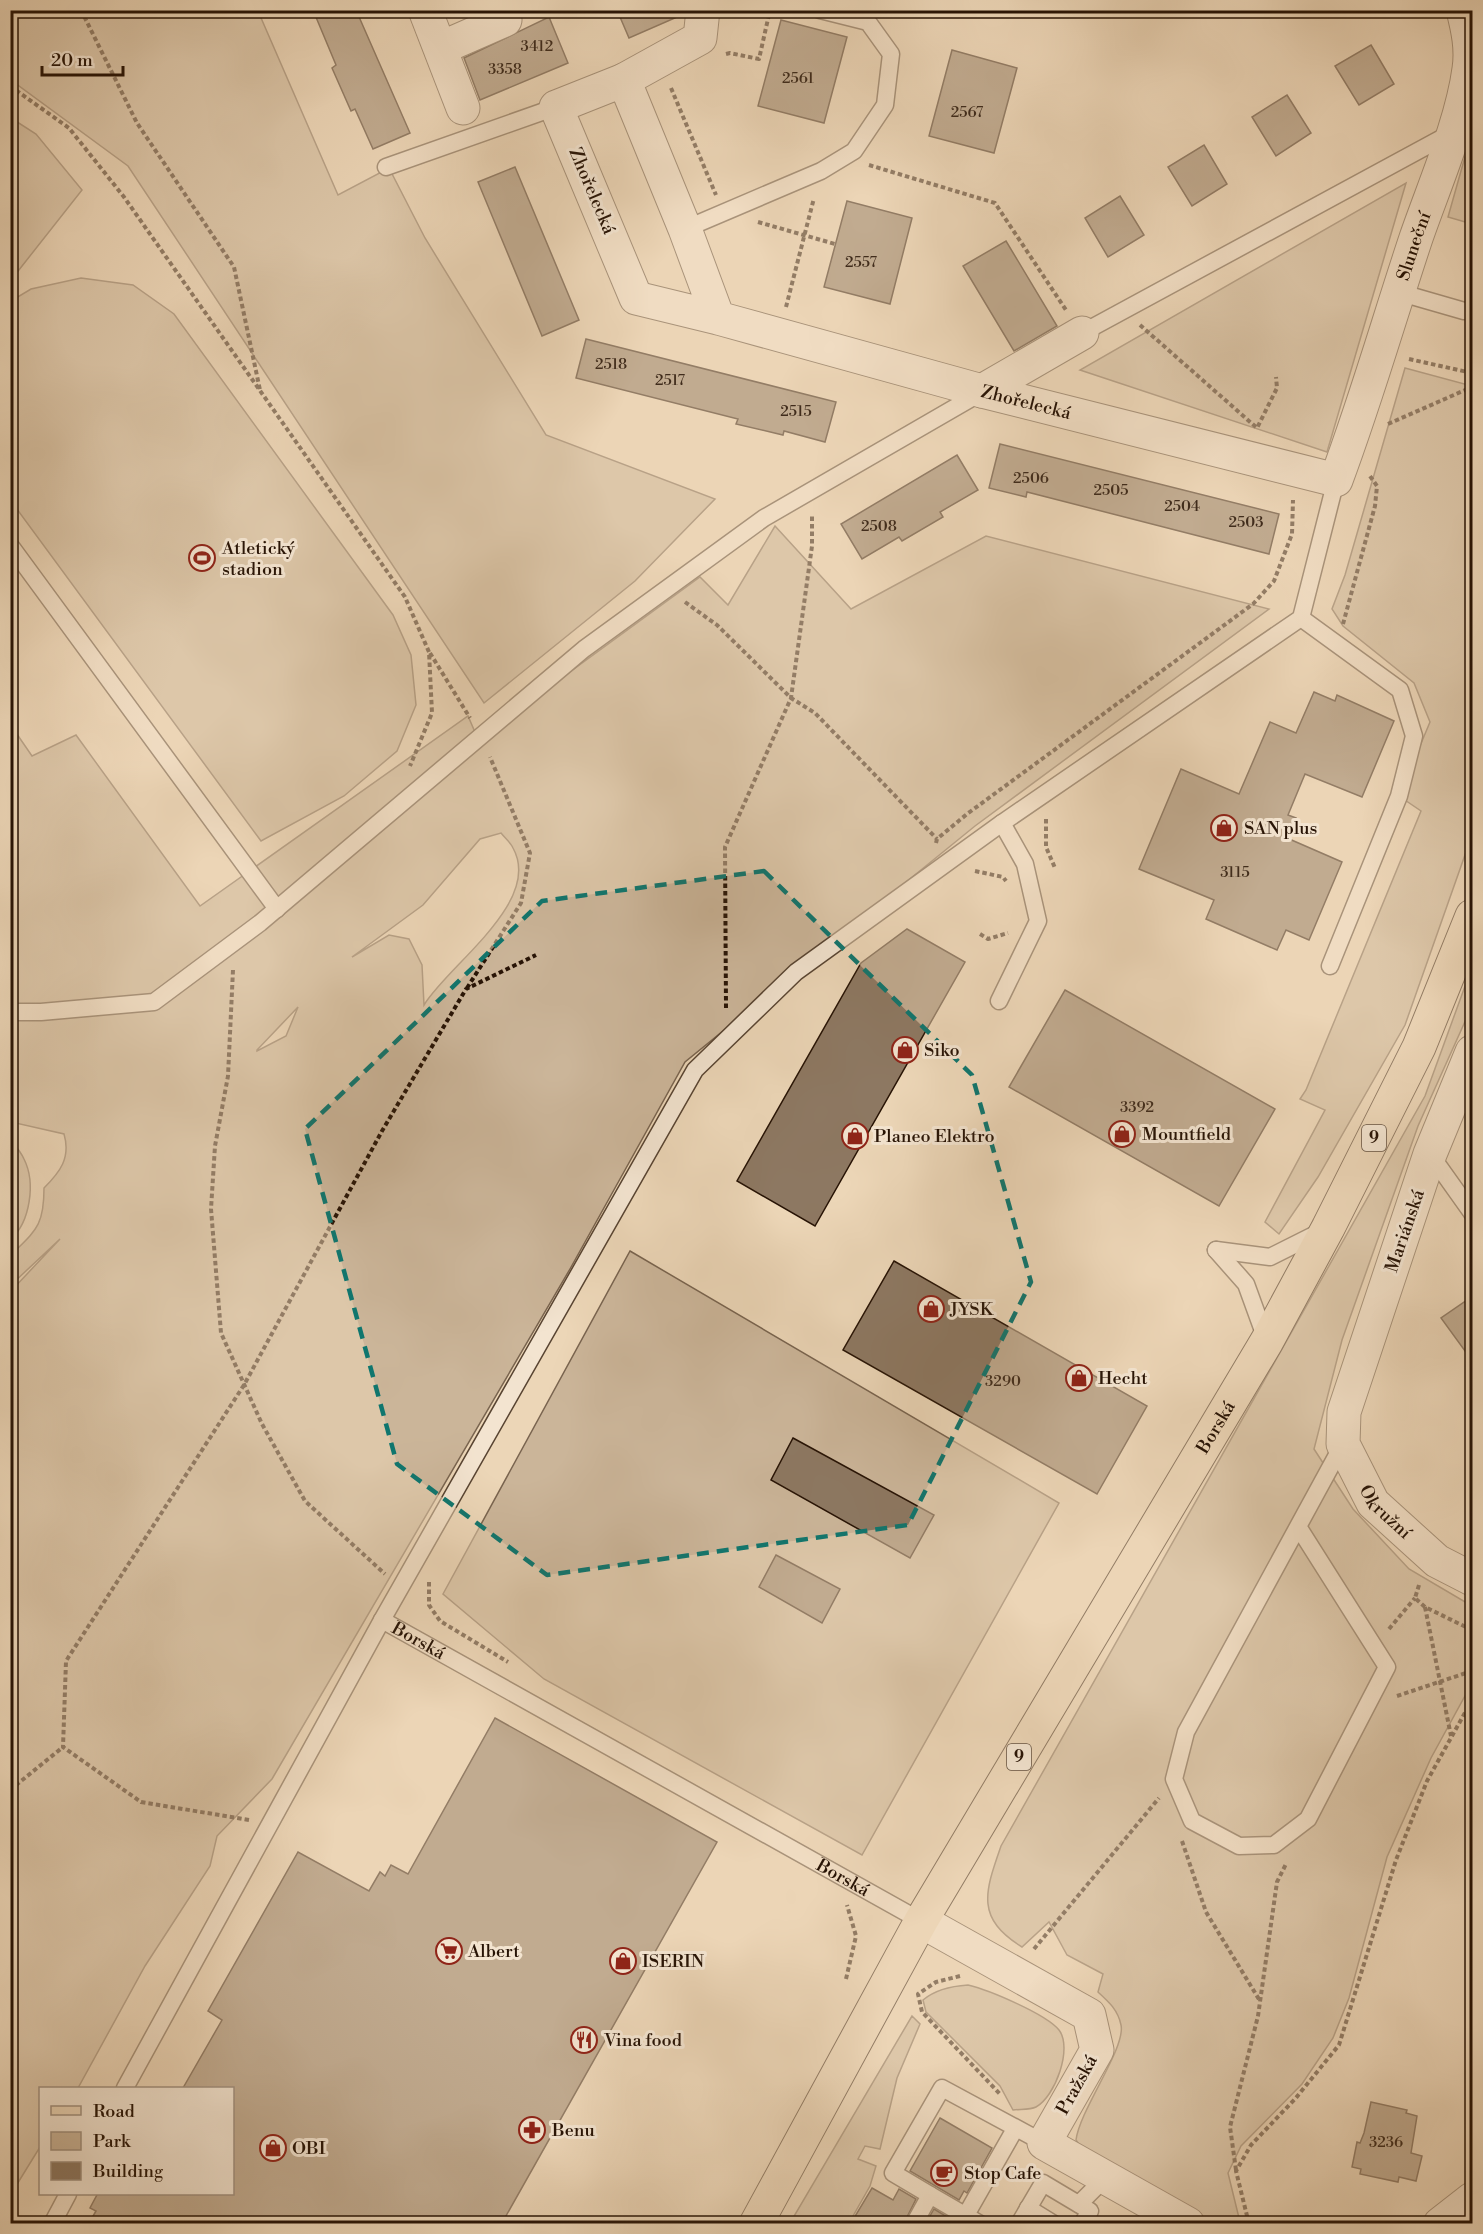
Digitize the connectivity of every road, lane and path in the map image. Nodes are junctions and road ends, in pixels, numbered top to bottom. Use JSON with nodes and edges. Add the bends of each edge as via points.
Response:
{"nodes":[{"id":1,"x":81,"y":10,"type":"edge"},
{"id":2,"x":425,"y":10,"type":"edge"},
{"id":3,"x":501,"y":10,"type":"edge"},
{"id":4,"x":703,"y":10,"type":"edge"},
{"id":5,"x":770,"y":10,"type":"edge"},
{"id":6,"x":819,"y":10,"type":"edge"},
{"id":7,"x":1463,"y":10,"type":"edge"},
{"id":8,"x":441,"y":48,"type":"junction"},
{"id":9,"x":720,"y":57,"type":"dead end"},
{"id":10,"x":624,"y":80,"type":"junction"},
{"id":11,"x":669,"y":81,"type":"dead end"},
{"id":12,"x":10,"y":86,"type":"edge"},
{"id":13,"x":556,"y":107,"type":"junction"},
{"id":14,"x":463,"y":108,"type":"dead end"},
{"id":15,"x":1452,"y":132,"type":"junction"},
{"id":16,"x":844,"y":157,"type":"junction"},
{"id":17,"x":386,"y":167,"type":"dead end"},
{"id":18,"x":821,"y":171,"type":"junction"},
{"id":19,"x":723,"y":212,"type":"junction"},
{"id":20,"x":685,"y":229,"type":"junction"},
{"id":21,"x":805,"y":236,"type":"junction"},
{"id":22,"x":835,"y":244,"type":"dead end"},
{"id":23,"x":1398,"y":292,"type":"junction"},
{"id":24,"x":1123,"y":310,"type":"junction"},
{"id":25,"x":1464,"y":311,"type":"dead end"},
{"id":26,"x":718,"y":318,"type":"junction"},
{"id":27,"x":1082,"y":333,"type":"junction"},
{"id":28,"x":780,"y":334,"type":"junction"},
{"id":29,"x":1379,"y":352,"type":"junction"},
{"id":30,"x":1473,"y":373,"type":"edge"},
{"id":31,"x":1276,"y":377,"type":"dead end"},
{"id":32,"x":1473,"y":387,"type":"edge"},
{"id":33,"x":982,"y":391,"type":"junction"},
{"id":34,"x":261,"y":393,"type":"junction"},
{"id":35,"x":1359,"y":419,"type":"junction"},
{"id":36,"x":1368,"y":472,"type":"dead end"},
{"id":37,"x":1336,"y":480,"type":"junction"},
{"id":38,"x":812,"y":490,"type":"junction"},
{"id":39,"x":1291,"y":494,"type":"dead end"},
{"id":40,"x":10,"y":545,"type":"edge"},
{"id":41,"x":667,"y":589,"type":"junction"},
{"id":42,"x":1301,"y":618,"type":"junction"},
{"id":43,"x":1335,"y":641,"type":"junction"},
{"id":44,"x":429,"y":652,"type":"junction"},
{"id":45,"x":791,"y":698,"type":"junction"},
{"id":46,"x":481,"y":736,"type":"junction"},
{"id":47,"x":406,"y":776,"type":"dead end"},
{"id":48,"x":1002,"y":823,"type":"junction"},
{"id":49,"x":937,"y":839,"type":"junction"},
{"id":50,"x":936,"y":848,"type":"dead end"},
{"id":51,"x":968,"y":876,"type":"dead end"},
{"id":52,"x":1008,"y":884,"type":"dead end"},
{"id":53,"x":277,"y":909,"type":"junction"},
{"id":54,"x":1473,"y":916,"type":"edge"},
{"id":55,"x":1012,"y":926,"type":"dead end"},
{"id":56,"x":980,"y":934,"type":"dead end"},
{"id":57,"x":233,"y":944,"type":"junction"},
{"id":58,"x":536,"y":955,"type":"dead end"},
{"id":59,"x":1330,"y":966,"type":"dead end"},
{"id":60,"x":466,"y":989,"type":"junction"},
{"id":61,"x":999,"y":1001,"type":"dead end"},
{"id":62,"x":10,"y":1012,"type":"edge"},
{"id":63,"x":727,"y":1040,"type":"junction"},
{"id":64,"x":1473,"y":1052,"type":"edge"},
{"id":65,"x":1430,"y":1155,"type":"junction"},
{"id":66,"x":1473,"y":1213,"type":"edge"},
{"id":67,"x":1328,"y":1228,"type":"junction"},
{"id":68,"x":1267,"y":1341,"type":"junction"},
{"id":69,"x":244,"y":1385,"type":"junction"},
{"id":70,"x":1343,"y":1428,"type":"junction"},
{"id":71,"x":1299,"y":1528,"type":"junction"},
{"id":72,"x":435,"y":1571,"type":"dead end"},
{"id":73,"x":1473,"y":1579,"type":"edge"},
{"id":74,"x":1420,"y":1580,"type":"dead end"},
{"id":75,"x":402,"y":1588,"type":"junction"},
{"id":76,"x":1415,"y":1598,"type":"junction"},
{"id":77,"x":1425,"y":1607,"type":"junction"},
{"id":78,"x":382,"y":1620,"type":"junction"},
{"id":79,"x":1389,"y":1629,"type":"dead end"},
{"id":80,"x":1473,"y":1630,"type":"edge"},
{"id":81,"x":518,"y":1669,"type":"dead end"},
{"id":82,"x":1473,"y":1671,"type":"edge"},
{"id":83,"x":1440,"y":1682,"type":"junction"},
{"id":84,"x":1394,"y":1697,"type":"dead end"},
{"id":85,"x":1473,"y":1700,"type":"edge"},
{"id":86,"x":1451,"y":1737,"type":"junction"},
{"id":87,"x":63,"y":1747,"type":"junction"},
{"id":88,"x":1174,"y":1779,"type":"junction"},
{"id":89,"x":10,"y":1790,"type":"edge"},
{"id":90,"x":270,"y":1823,"type":"junction"},
{"id":91,"x":1181,"y":1838,"type":"dead end"},
{"id":92,"x":1287,"y":1861,"type":"dead end"},
{"id":93,"x":838,"y":1900,"type":"dead end"},
{"id":94,"x":921,"y":1921,"type":"junction"},
{"id":95,"x":1015,"y":1972,"type":"junction"},
{"id":96,"x":963,"y":1975,"type":"dead end"},
{"id":97,"x":846,"y":1979,"type":"dead end"},
{"id":98,"x":1260,"y":2001,"type":"junction"},
{"id":99,"x":126,"y":2087,"type":"edge"},
{"id":100,"x":1011,"y":2126,"type":"junction"},
{"id":101,"x":1053,"y":2148,"type":"junction"},
{"id":102,"x":1236,"y":2171,"type":"junction"},
{"id":103,"x":1105,"y":2178,"type":"junction"},
{"id":104,"x":1057,"y":2191,"type":"junction"},
{"id":105,"x":67,"y":2195,"type":"edge"},
{"id":106,"x":930,"y":2195,"type":"junction"},
{"id":107,"x":1473,"y":2199,"type":"edge"},
{"id":108,"x":1079,"y":2204,"type":"junction"},
{"id":109,"x":1028,"y":2208,"type":"junction"},
{"id":110,"x":973,"y":2219,"type":"edge"},
{"id":111,"x":51,"y":2223,"type":"edge"},
{"id":112,"x":756,"y":2223,"type":"edge"},
{"id":113,"x":914,"y":2223,"type":"edge"},
{"id":114,"x":1018,"y":2223,"type":"edge"},
{"id":115,"x":1054,"y":2223,"type":"edge"},
{"id":116,"x":1082,"y":2223,"type":"edge"},
{"id":117,"x":1188,"y":2223,"type":"edge"},
{"id":118,"x":1249,"y":2223,"type":"edge"},
{"id":119,"x":1440,"y":2223,"type":"edge"}],
"edges":[{"from":1,"to":34,"type":"path","via":[[137,123],[234,267]]},
{"from":2,"to":8,"type":"street"},
{"from":3,"to":8,"type":"street","via":[[505,20]]},
{"from":4,"to":10,"type":"street","via":[[700,38]]},
{"from":5,"to":9,"type":"path","via":[[759,59],[730,53]]},
{"from":6,"to":16,"type":"lane","via":[[868,22],[891,54],[885,105],[854,151]]},
{"from":7,"to":15,"type":"street","name":"Sluneční","via":[[1470,36],[1469,69]]},
{"from":8,"to":14,"type":"street"},
{"from":10,"to":13,"type":"street"},
{"from":10,"to":20,"type":"street"},
{"from":11,"to":19,"type":"path"},
{"from":12,"to":34,"type":"path","via":[[69,128],[94,158]]},
{"from":13,"to":17,"type":"lane"},
{"from":13,"to":26,"type":"street","name":"Zhořelecká","via":[[636,298]]},
{"from":15,"to":23,"type":"street","name":"Sluneční"},
{"from":15,"to":24,"type":"lane"},
{"from":16,"to":18,"type":"lane"},
{"from":16,"to":27,"type":"path","via":[[995,203]]},
{"from":18,"to":19,"type":"lane"},
{"from":18,"to":21,"type":"path"},
{"from":19,"to":20,"type":"lane"},
{"from":19,"to":21,"type":"path"},
{"from":20,"to":26,"type":"street"},
{"from":21,"to":22,"type":"path"},
{"from":21,"to":28,"type":"path"},
{"from":23,"to":25,"type":"lane"},
{"from":23,"to":29,"type":"street","name":"Sluneční"},
{"from":24,"to":27,"type":"lane"},
{"from":24,"to":31,"type":"path","via":[[1257,428],[1277,388]]},
{"from":26,"to":28,"type":"street","name":"Zhořelecká"},
{"from":27,"to":33,"type":"street"},
{"from":28,"to":33,"type":"street","name":"Zhořelecká"},
{"from":29,"to":30,"type":"path"},
{"from":29,"to":35,"type":"street","name":"Sluneční"},
{"from":32,"to":35,"type":"path","via":[[1381,426]]},
{"from":33,"to":37,"type":"street","name":"Zhořelecká"},
{"from":33,"to":38,"type":"lane"},
{"from":34,"to":44,"type":"path","via":[[405,597]]},
{"from":35,"to":37,"type":"street","name":"Sluneční"},
{"from":36,"to":43,"type":"path","via":[[1377,486],[1375,506],[1343,626]]},
{"from":37,"to":42,"type":"lane"},
{"from":38,"to":41,"type":"lane","via":[[764,518]]},
{"from":38,"to":45,"type":"path","via":[[812,546]]},
{"from":39,"to":49,"type":"path","via":[[1295,503],[1292,534],[1274,581],[1253,604]]},
{"from":40,"to":53,"type":"lane"},
{"from":41,"to":45,"type":"path","via":[[717,625]]},
{"from":41,"to":46,"type":"lane","via":[[584,650]]},
{"from":42,"to":43,"type":"lane"},
{"from":42,"to":48,"type":"lane"},
{"from":43,"to":59,"type":"lane","via":[[1400,690],[1414,736],[1399,796]]},
{"from":44,"to":46,"type":"path"},
{"from":44,"to":47,"type":"path","via":[[432,713]]},
{"from":45,"to":49,"type":"path","via":[[815,713]]},
{"from":45,"to":63,"type":"path","via":[[726,847]]},
{"from":46,"to":53,"type":"lane"},
{"from":46,"to":60,"type":"path","via":[[530,853],[521,903]]},
{"from":48,"to":61,"type":"lane","via":[[1025,864],[1038,921]]},
{"from":48,"to":63,"type":"lane","via":[[796,972]]},
{"from":49,"to":50,"type":"path"},
{"from":51,"to":52,"type":"path","via":[[976,870],[1003,877]]},
{"from":53,"to":57,"type":"lane"},
{"from":54,"to":67,"type":"main road","name":"Borská","number":"9","via":[[1419,1047]]},
{"from":55,"to":56,"type":"path","via":[[1008,933],[988,939]]},
{"from":57,"to":62,"type":"lane","via":[[154,1002]]},
{"from":57,"to":69,"type":"path","via":[[228,1076],[215,1146],[212,1209],[221,1333]]},
{"from":58,"to":60,"type":"path"},
{"from":60,"to":69,"type":"path","via":[[382,1131]]},
{"from":63,"to":75,"type":"lane","via":[[695,1070]]},
{"from":64,"to":65,"type":"street","name":"Mariánská"},
{"from":65,"to":66,"type":"lane"},
{"from":65,"to":70,"type":"street","name":"Mariánská"},
{"from":67,"to":68,"type":"main road","name":"Borská","number":"9"},
{"from":67,"to":68,"type":"lane","via":[[1270,1257],[1216,1250],[1246,1284]]},
{"from":68,"to":94,"type":"main road","name":"Borská","number":"9"},
{"from":69,"to":75,"type":"path","via":[[305,1501]]},
{"from":69,"to":87,"type":"path","via":[[66,1661]]},
{"from":70,"to":71,"type":"lane"},
{"from":70,"to":73,"type":"street","name":"Okružní","via":[[1373,1503],[1437,1561]]},
{"from":71,"to":88,"type":"lane","via":[[1186,1732]]},
{"from":71,"to":88,"type":"lane","via":[[1387,1667],[1308,1819],[1275,1845],[1239,1846],[1192,1821]]},
{"from":72,"to":81,"type":"path","via":[[429,1582],[429,1605],[440,1621]]},
{"from":74,"to":76,"type":"path"},
{"from":75,"to":78,"type":"lane"},
{"from":76,"to":77,"type":"path"},
{"from":76,"to":79,"type":"path"},
{"from":77,"to":80,"type":"path"},
{"from":77,"to":83,"type":"path"},
{"from":78,"to":90,"type":"lane","name":"Borská"},
{"from":78,"to":94,"type":"lane","name":"Borská"},
{"from":82,"to":83,"type":"path"},
{"from":83,"to":84,"type":"path"},
{"from":83,"to":86,"type":"path"},
{"from":85,"to":86,"type":"path"},
{"from":86,"to":102,"type":"path","via":[[1427,1781],[1396,1860],[1339,2045],[1251,2145]]},
{"from":87,"to":89,"type":"path"},
{"from":87,"to":90,"type":"path","via":[[141,1802]]},
{"from":88,"to":95,"type":"path"},
{"from":90,"to":99,"type":"lane","name":"Borská"},
{"from":91,"to":98,"type":"path","via":[[1206,1912]]},
{"from":92,"to":98,"type":"path","via":[[1277,1882]]},
{"from":93,"to":97,"type":"path","via":[[848,1906],[856,1936]]},
{"from":94,"to":95,"type":"street","name":"Pražská"},
{"from":94,"to":112,"type":"main road","name":"Borská","number":"9"},
{"from":95,"to":101,"type":"street","name":"Pražská","via":[[1089,2015],[1097,2050]]},
{"from":96,"to":100,"type":"path","via":[[936,1982],[918,1994],[922,2012],[997,2088],[1011,2113]]},
{"from":98,"to":102,"type":"path","via":[[1230,2127]]},
{"from":100,"to":101,"type":"lane"},
{"from":100,"to":106,"type":"lane","via":[[942,2088],[893,2173]]},
{"from":100,"to":110,"type":"lane"},
{"from":101,"to":103,"type":"street"},
{"from":101,"to":104,"type":"lane"},
{"from":102,"to":118,"type":"path"},
{"from":103,"to":108,"type":"lane"},
{"from":103,"to":117,"type":"street"},
{"from":104,"to":108,"type":"lane"},
{"from":104,"to":109,"type":"lane","via":[[1043,2183]]},
{"from":105,"to":111,"type":"lane"},
{"from":106,"to":110,"type":"lane"},
{"from":106,"to":113,"type":"lane"},
{"from":107,"to":119,"type":"street"},
{"from":108,"to":116,"type":"lane","via":[[1090,2211]]},
{"from":109,"to":114,"type":"lane"},
{"from":109,"to":115,"type":"lane"}]}
